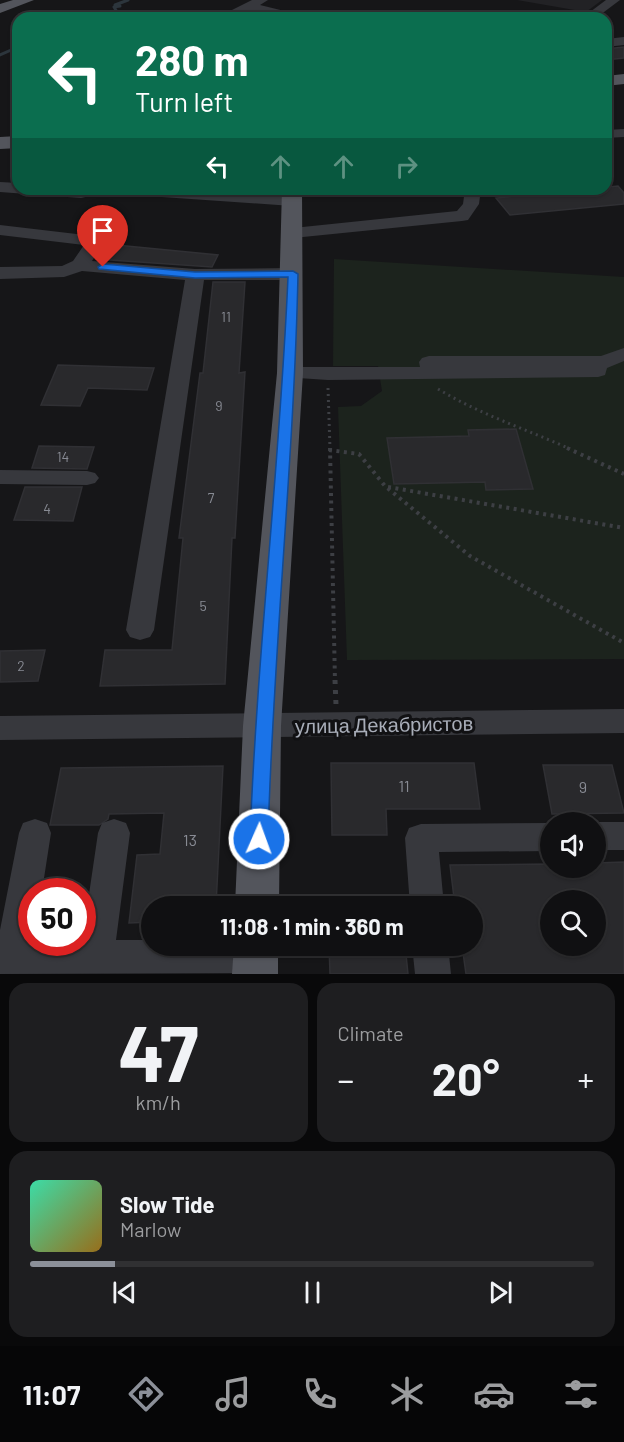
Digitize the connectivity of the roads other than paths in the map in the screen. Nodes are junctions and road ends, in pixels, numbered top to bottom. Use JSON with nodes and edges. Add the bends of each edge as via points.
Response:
{"nodes":[{"id":1,"x":27,"y":0,"type":"edge"},
{"id":2,"x":262,"y":0,"type":"edge"},
{"id":3,"x":614,"y":0,"type":"edge"},
{"id":4,"x":248,"y":6,"type":"junction"},
{"id":5,"x":0,"y":9,"type":"edge"},
{"id":6,"x":235,"y":12,"type":"edge"},
{"id":7,"x":278,"y":12,"type":"edge"},
{"id":8,"x":597,"y":12,"type":"edge"},
{"id":9,"x":289,"y":195,"type":"edge"},
{"id":10,"x":472,"y":195,"type":"edge"},
{"id":11,"x":0,"y":230,"type":"edge"},
{"id":12,"x":293,"y":233,"type":"junction"},
{"id":13,"x":80,"y":265,"type":"junction"},
{"id":14,"x":0,"y":273,"type":"edge"},
{"id":15,"x":293,"y":274,"type":"junction"},
{"id":16,"x":195,"y":275,"type":"junction"},
{"id":17,"x":624,"y":354,"type":"edge"},
{"id":18,"x":290,"y":373,"type":"junction"},
{"id":19,"x":0,"y":477,"type":"edge"},
{"id":20,"x":87,"y":478,"type":"dead end"},
{"id":21,"x":140,"y":630,"type":"dead end"},
{"id":22,"x":624,"y":721,"type":"edge"},
{"id":23,"x":262,"y":726,"type":"junction"},
{"id":24,"x":0,"y":728,"type":"edge"},
{"id":25,"x":35,"y":833,"type":"dead end"},
{"id":26,"x":114,"y":833,"type":"dead end"},
{"id":27,"x":606,"y":836,"type":"edge"},
{"id":28,"x":624,"y":836,"type":"edge"},
{"id":29,"x":540,"y":837,"type":"edge"},
{"id":30,"x":257,"y":896,"type":"edge"},
{"id":31,"x":426,"y":896,"type":"edge"},
{"id":32,"x":431,"y":956,"type":"edge"},
{"id":33,"x":255,"y":958,"type":"edge"},
{"id":34,"x":11,"y":966,"type":"edge"},
{"id":35,"x":94,"y":967,"type":"edge"},
{"id":36,"x":433,"y":974,"type":"edge"}],
"edges":[{"from":1,"to":5,"type":"main road"},
{"from":2,"to":4,"type":"street"},
{"from":3,"to":8,"type":"street"},
{"from":4,"to":6,"type":"street"},
{"from":4,"to":7,"type":"street"},
{"from":9,"to":12,"type":"main road"},
{"from":10,"to":12,"type":"street","via":[[462,216]]},
{"from":11,"to":13,"type":"street","via":[[96,241]]},
{"from":12,"to":15,"type":"main road"},
{"from":13,"to":14,"type":"street","via":[[64,271]]},
{"from":13,"to":16,"type":"street"},
{"from":15,"to":16,"type":"street"},
{"from":15,"to":18,"type":"main road"},
{"from":16,"to":21,"type":"street"},
{"from":17,"to":18,"type":"street","via":[[596,365],[598,371]]},
{"from":18,"to":23,"type":"main road"},
{"from":19,"to":20,"type":"street"},
{"from":22,"to":23,"type":"street","name":"улица Декабристов"},
{"from":23,"to":24,"type":"street","name":"улица Декабристов"},
{"from":23,"to":30,"type":"main road"},
{"from":25,"to":34,"type":"street"},
{"from":26,"to":35,"type":"street"},
{"from":27,"to":28,"type":"street"},
{"from":29,"to":31,"type":"street","via":[[421,838]]},
{"from":32,"to":36,"type":"street"},
{"from":33,"to":35,"type":"street"},
{"from":34,"to":35,"type":"street"}]}
